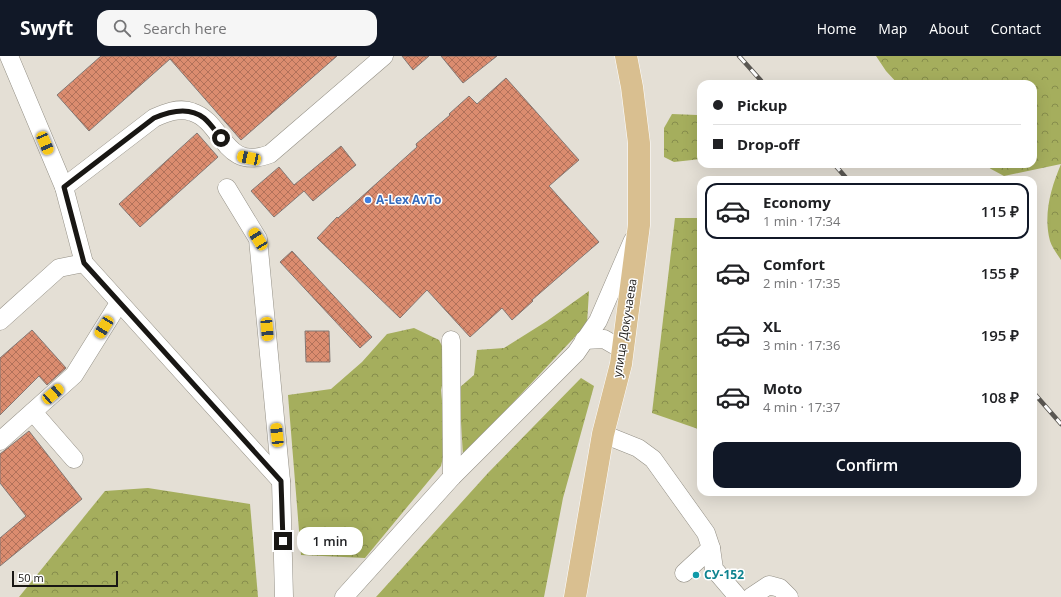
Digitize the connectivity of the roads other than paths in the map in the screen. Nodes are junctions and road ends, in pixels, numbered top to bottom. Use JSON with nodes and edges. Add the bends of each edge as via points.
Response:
{"nodes":[{"id":1,"x":9,"y":56,"type":"edge"},
{"id":2,"x":384,"y":56,"type":"edge"},
{"id":3,"x":626,"y":56,"type":"edge"},
{"id":4,"x":64,"y":187,"type":"junction"},
{"id":5,"x":227,"y":188,"type":"dead end"},
{"id":6,"x":639,"y":225,"type":"junction"},
{"id":7,"x":84,"y":263,"type":"junction"},
{"id":8,"x":120,"y":303,"type":"junction"},
{"id":9,"x":0,"y":321,"type":"edge"},
{"id":10,"x":451,"y":340,"type":"dead end"},
{"id":11,"x":584,"y":340,"type":"junction"},
{"id":12,"x":623,"y":350,"type":"junction"},
{"id":13,"x":33,"y":412,"type":"junction"},
{"id":14,"x":603,"y":434,"type":"junction"},
{"id":15,"x":0,"y":441,"type":"edge"},
{"id":16,"x":74,"y":459,"type":"dead end"},
{"id":17,"x":452,"y":477,"type":"junction"},
{"id":18,"x":281,"y":481,"type":"junction"},
{"id":19,"x":711,"y":548,"type":"junction"},
{"id":20,"x":684,"y":573,"type":"dead end"},
{"id":21,"x":284,"y":597,"type":"edge"},
{"id":22,"x":344,"y":597,"type":"edge"},
{"id":23,"x":575,"y":597,"type":"edge"},
{"id":24,"x":738,"y":597,"type":"edge"},
{"id":25,"x":752,"y":597,"type":"edge"},
{"id":26,"x":790,"y":597,"type":"edge"}],
"edges":[{"from":1,"to":4,"type":"street"},
{"from":2,"to":4,"type":"street","via":[[270,154],[249,158],[241,156],[229,148],[204,118],[180,110],[166,112],[154,118]]},
{"from":3,"to":6,"type":"main road","name":"улица Докучаева","via":[[639,143]]},
{"from":4,"to":7,"type":"street"},
{"from":5,"to":18,"type":"street","via":[[258,239]]},
{"from":6,"to":11,"type":"street","via":[[598,321]]},
{"from":6,"to":12,"type":"main road","name":"улица Докучаева"},
{"from":7,"to":8,"type":"street"},
{"from":7,"to":9,"type":"street","via":[[59,268]]},
{"from":8,"to":13,"type":"street","via":[[74,375]]},
{"from":8,"to":18,"type":"street"},
{"from":10,"to":17,"type":"street"},
{"from":11,"to":12,"type":"street","via":[[604,339]]},
{"from":11,"to":17,"type":"street","via":[[576,353]]},
{"from":12,"to":14,"type":"main road","name":"улица Докучаева"},
{"from":13,"to":15,"type":"street"},
{"from":13,"to":16,"type":"street"},
{"from":14,"to":19,"type":"street","via":[[638,448],[653,459],[706,533]]},
{"from":14,"to":23,"type":"main road","name":"улица Докучаева"},
{"from":17,"to":22,"type":"street"},
{"from":18,"to":21,"type":"street"},
{"from":19,"to":20,"type":"street"},
{"from":19,"to":24,"type":"street","via":[[714,569]]},
{"from":25,"to":26,"type":"street","via":[[769,585],[780,588]]}]}
